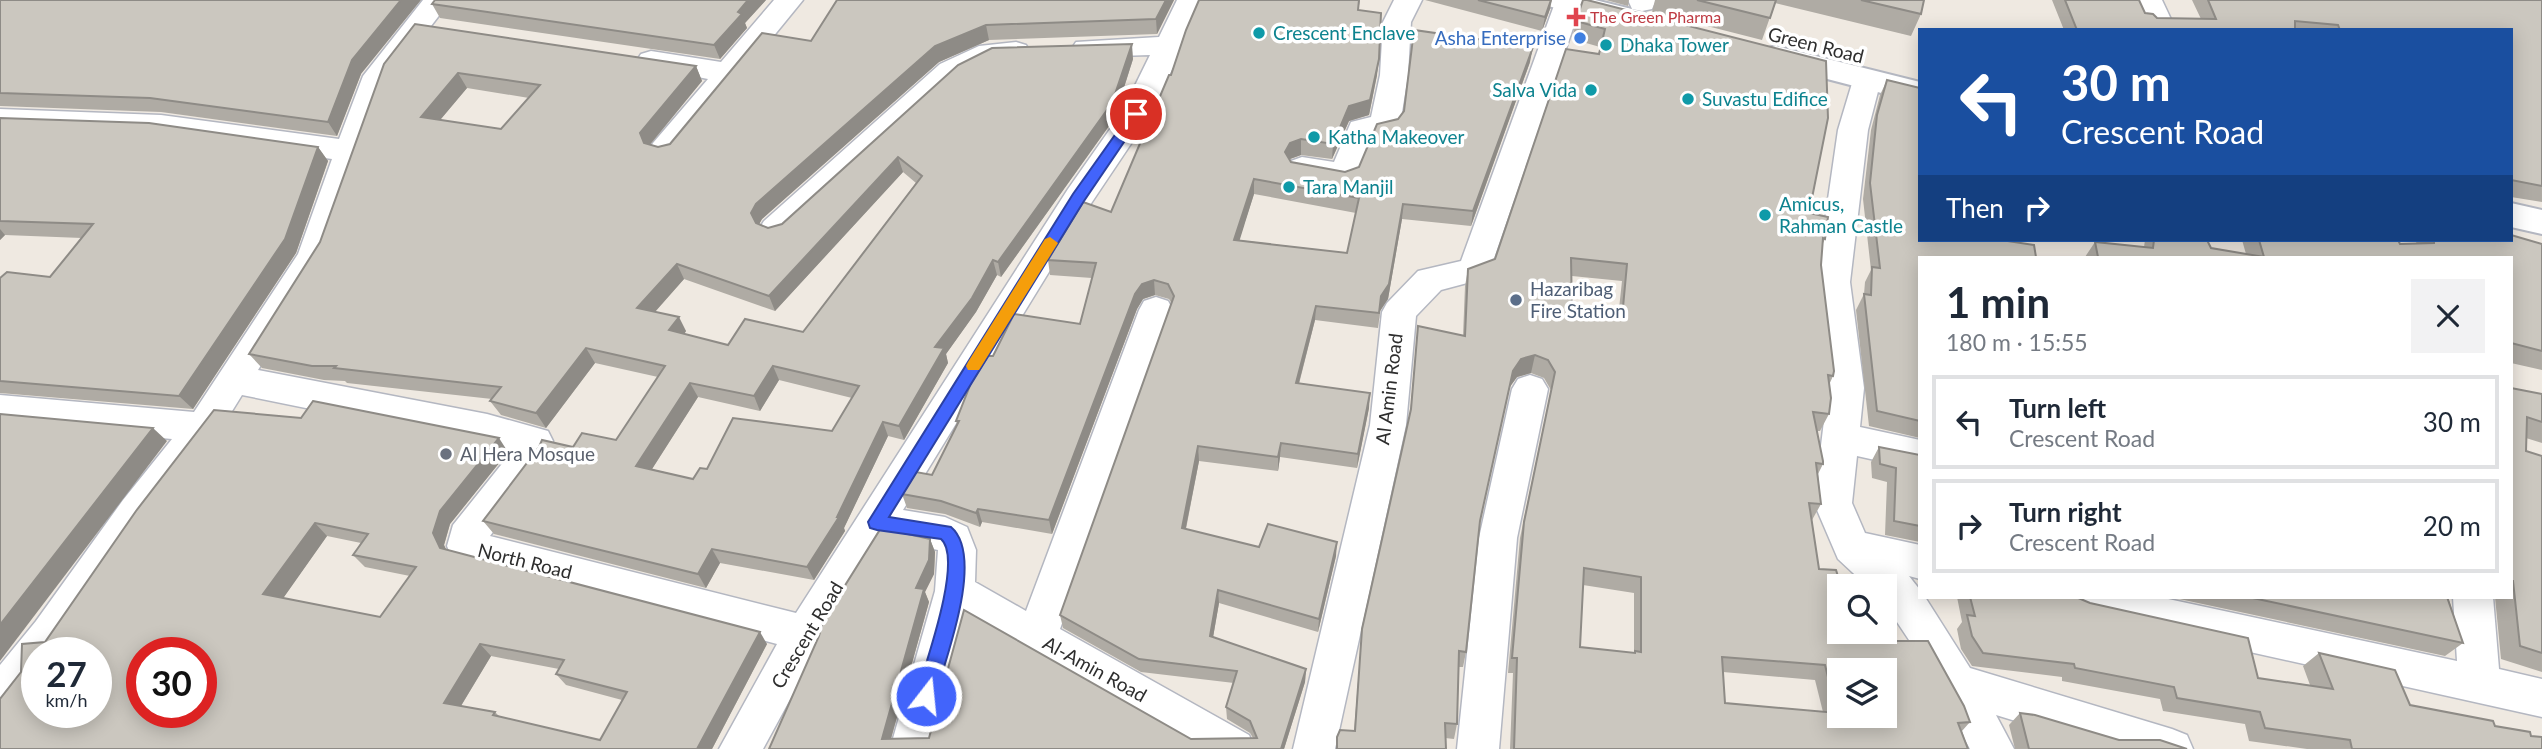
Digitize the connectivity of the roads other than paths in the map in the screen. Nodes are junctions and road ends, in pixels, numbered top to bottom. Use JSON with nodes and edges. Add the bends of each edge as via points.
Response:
{"nodes":[{"id":1,"x":789,"y":0,"type":"edge"},
{"id":2,"x":1191,"y":0,"type":"edge"},
{"id":3,"x":1408,"y":0,"type":"edge"},
{"id":4,"x":2148,"y":0,"type":"edge"},
{"id":5,"x":1563,"y":1,"type":"edge"},
{"id":6,"x":1648,"y":8,"type":"edge"},
{"id":7,"x":432,"y":19,"type":"edge"},
{"id":8,"x":2161,"y":28,"type":"edge"},
{"id":9,"x":1170,"y":46,"type":"junction"},
{"id":10,"x":628,"y":57,"type":"edge"},
{"id":11,"x":1918,"y":70,"type":"edge"},
{"id":12,"x":730,"y":73,"type":"junction"},
{"id":13,"x":1867,"y":80,"type":"junction"},
{"id":14,"x":1918,"y":93,"type":"edge"},
{"id":15,"x":0,"y":119,"type":"edge"},
{"id":16,"x":664,"y":149,"type":"edge"},
{"id":17,"x":352,"y":151,"type":"junction"},
{"id":18,"x":1302,"y":168,"type":"edge"},
{"id":19,"x":2513,"y":215,"type":"edge"},
{"id":20,"x":2542,"y":222,"type":"edge"},
{"id":21,"x":775,"y":229,"type":"edge"},
{"id":22,"x":2513,"y":240,"type":"edge"},
{"id":23,"x":2542,"y":247,"type":"edge"},
{"id":24,"x":1156,"y":310,"type":"dead end"},
{"id":25,"x":232,"y":379,"type":"junction"},
{"id":26,"x":1530,"y":388,"type":"dead end"},
{"id":27,"x":0,"y":409,"type":"edge"},
{"id":28,"x":203,"y":427,"type":"junction"},
{"id":29,"x":1840,"y":438,"type":"junction"},
{"id":30,"x":1918,"y":455,"type":"edge"},
{"id":31,"x":877,"y":522,"type":"junction"},
{"id":32,"x":1852,"y":547,"type":"junction"},
{"id":33,"x":1918,"y":562,"type":"edge"},
{"id":34,"x":955,"y":591,"type":"junction"},
{"id":35,"x":2088,"y":599,"type":"edge"},
{"id":36,"x":2473,"y":599,"type":"edge"},
{"id":37,"x":805,"y":633,"type":"junction"},
{"id":38,"x":1037,"y":636,"type":"junction"},
{"id":39,"x":1956,"y":683,"type":"junction"},
{"id":40,"x":2479,"y":684,"type":"junction"},
{"id":41,"x":0,"y":696,"type":"edge"},
{"id":42,"x":2542,"y":698,"type":"edge"},
{"id":43,"x":740,"y":749,"type":"edge"},
{"id":44,"x":911,"y":749,"type":"edge"},
{"id":45,"x":1234,"y":749,"type":"edge"},
{"id":46,"x":1314,"y":749,"type":"edge"},
{"id":47,"x":1478,"y":749,"type":"edge"},
{"id":48,"x":1993,"y":749,"type":"edge"},
{"id":49,"x":2172,"y":749,"type":"edge"}],
"edges":[{"from":1,"to":12,"type":"street"},
{"from":2,"to":9,"type":"street","name":"Crescent Road"},
{"from":3,"to":18,"type":"street","via":[[1397,22],[1394,75],[1384,125],[1362,129],[1345,174]]},
{"from":4,"to":8,"type":"street"},
{"from":5,"to":6,"type":"main road"},
{"from":5,"to":46,"type":"street","name":"Al Amin Road","via":[[1474,270],[1430,280],[1399,312],[1388,425]]},
{"from":7,"to":17,"type":"street","via":[[377,76]]},
{"from":9,"to":21,"type":"street","via":[[989,52],[950,71]]},
{"from":9,"to":31,"type":"street","name":"Crescent Road","via":[[1136,114],[1079,197]]},
{"from":10,"to":12,"type":"street"},
{"from":11,"to":13,"type":"main road","name":"Green Road","via":[[1755,41]]},
{"from":12,"to":16,"type":"street"},
{"from":13,"to":14,"type":"main road","name":"Green Road"},
{"from":13,"to":29,"type":"street","via":[[1853,130],[1833,282],[1846,388]]},
{"from":15,"to":17,"type":"street","via":[[161,125]]},
{"from":17,"to":25,"type":"street","via":[[313,256]]},
{"from":19,"to":20,"type":"main road"},
{"from":22,"to":23,"type":"main road"},
{"from":24,"to":38,"type":"street"},
{"from":25,"to":28,"type":"street"},
{"from":25,"to":37,"type":"street","name":"North Road","via":[[535,441],[534,450],[467,537],[466,546]]},
{"from":26,"to":47,"type":"street","via":[[1498,538]]},
{"from":27,"to":28,"type":"street"},
{"from":28,"to":41,"type":"street"},
{"from":29,"to":30,"type":"street"},
{"from":29,"to":32,"type":"street","via":[[1833,503]]},
{"from":31,"to":34,"type":"street","via":[[945,533],[953,539],[957,550]]},
{"from":31,"to":37,"type":"street","name":"Crescent Road"},
{"from":32,"to":33,"type":"street"},
{"from":32,"to":39,"type":"street","via":[[1898,592]]},
{"from":34,"to":38,"type":"street","name":"Al-Amin Road"},
{"from":34,"to":44,"type":"street"},
{"from":35,"to":40,"type":"street"},
{"from":36,"to":40,"type":"street"},
{"from":37,"to":43,"type":"street","name":"Crescent Road"},
{"from":38,"to":45,"type":"street","name":"Al-Amin Road"},
{"from":39,"to":48,"type":"street"},
{"from":39,"to":49,"type":"street"},
{"from":40,"to":42,"type":"street"}]}
